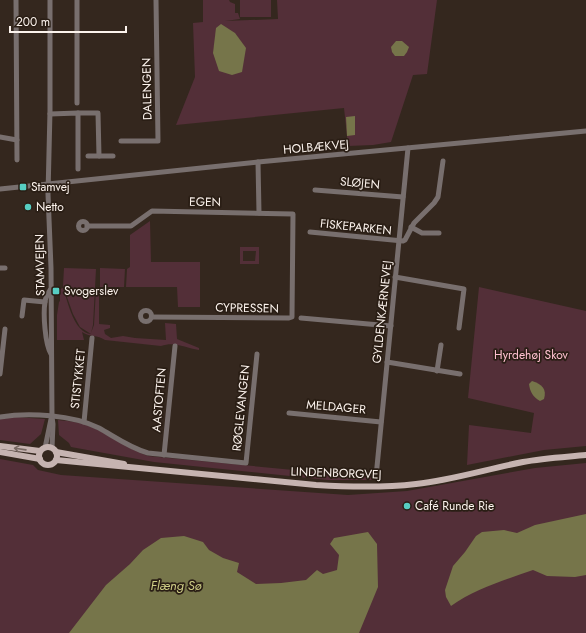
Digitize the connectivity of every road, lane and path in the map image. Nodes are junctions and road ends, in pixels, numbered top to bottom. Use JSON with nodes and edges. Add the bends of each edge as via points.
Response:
{"nodes":[{"id":1,"x":16,"y":0,"type":"edge"},
{"id":2,"x":50,"y":0,"type":"edge"},
{"id":3,"x":77,"y":0,"type":"edge"},
{"id":4,"x":156,"y":0,"type":"edge"},
{"id":5,"x":77,"y":103,"type":"dead end"},
{"id":6,"x":78,"y":113,"type":"junction"},
{"id":7,"x":50,"y":114,"type":"junction"},
{"id":8,"x":586,"y":131,"type":"edge"},
{"id":9,"x":0,"y":137,"type":"edge"},
{"id":10,"x":17,"y":140,"type":"junction"},
{"id":11,"x":121,"y":141,"type":"dead end"},
{"id":12,"x":408,"y":148,"type":"junction"},
{"id":13,"x":88,"y":156,"type":"dead end"},
{"id":14,"x":99,"y":156,"type":"junction"},
{"id":15,"x":113,"y":156,"type":"dead end"},
{"id":16,"x":17,"y":160,"type":"dead end"},
{"id":17,"x":443,"y":161,"type":"dead end"},
{"id":18,"x":258,"y":162,"type":"junction"},
{"id":19,"x":78,"y":169,"type":"dead end"},
{"id":20,"x":48,"y":185,"type":"junction"},
{"id":21,"x":0,"y":189,"type":"edge"},
{"id":22,"x":315,"y":190,"type":"dead end"},
{"id":23,"x":403,"y":197,"type":"junction"},
{"id":24,"x":259,"y":213,"type":"junction"},
{"id":25,"x":87,"y":226,"type":"dead end"},
{"id":26,"x":411,"y":228,"type":"junction"},
{"id":27,"x":310,"y":232,"type":"dead end"},
{"id":28,"x":439,"y":233,"type":"dead end"},
{"id":29,"x":399,"y":241,"type":"junction"},
{"id":30,"x":395,"y":277,"type":"junction"},
{"id":31,"x":51,"y":288,"type":"junction"},
{"id":32,"x":45,"y":302,"type":"junction"},
{"id":33,"x":22,"y":316,"type":"dead end"},
{"id":34,"x":152,"y":317,"type":"dead end"},
{"id":35,"x":292,"y":317,"type":"joint"},
{"id":36,"x":301,"y":318,"type":"dead end"},
{"id":37,"x":391,"y":326,"type":"junction"},
{"id":38,"x":459,"y":328,"type":"dead end"},
{"id":39,"x":5,"y":329,"type":"dead end"},
{"id":40,"x":92,"y":338,"type":"dead end"},
{"id":41,"x":440,"y":345,"type":"dead end"},
{"id":42,"x":175,"y":346,"type":"dead end"},
{"id":43,"x":257,"y":354,"type":"dead end"},
{"id":44,"x":52,"y":355,"type":"junction"},
{"id":45,"x":387,"y":362,"type":"junction"},
{"id":46,"x":438,"y":371,"type":"junction"},
{"id":47,"x":0,"y":374,"type":"edge"},
{"id":48,"x":460,"y":374,"type":"dead end"},
{"id":49,"x":289,"y":413,"type":"dead end"},
{"id":50,"x":0,"y":417,"type":"edge"},
{"id":51,"x":52,"y":417,"type":"junction"},
{"id":52,"x":84,"y":422,"type":"junction"},
{"id":53,"x":381,"y":422,"type":"junction"},
{"id":54,"x":0,"y":446,"type":"edge"},
{"id":55,"x":43,"y":450,"type":"junction"},
{"id":56,"x":54,"y":450,"type":"junction"},
{"id":57,"x":0,"y":452,"type":"edge"},
{"id":58,"x":164,"y":455,"type":"junction"},
{"id":59,"x":586,"y":455,"type":"edge"},
{"id":60,"x":40,"y":459,"type":"junction"},
{"id":61,"x":56,"y":460,"type":"junction"},
{"id":62,"x":155,"y":470,"type":"junction"},
{"id":63,"x":376,"y":476,"type":"dead end"}],
"edges":[{"from":1,"to":10,"type":"street"},
{"from":2,"to":7,"type":"street","name":"STAMVEJEN"},
{"from":3,"to":5,"type":"street"},
{"from":4,"to":11,"type":"street","name":"DALENGEN","via":[[158,141]]},
{"from":6,"to":7,"type":"street"},
{"from":6,"to":14,"type":"street","via":[[98,113]]},
{"from":6,"to":19,"type":"street"},
{"from":7,"to":20,"type":"street","name":"STAMVEJEN"},
{"from":8,"to":12,"type":"street","name":"HOLBÆKVEJ"},
{"from":9,"to":10,"type":"street"},
{"from":10,"to":16,"type":"street"},
{"from":12,"to":18,"type":"street","name":"HOLBÆKVEJ"},
{"from":12,"to":23,"type":"street","name":"GYLDENKÆRNEVEJ"},
{"from":13,"to":14,"type":"street"},
{"from":14,"to":15,"type":"street"},
{"from":17,"to":26,"type":"street","via":[[438,197]]},
{"from":18,"to":20,"type":"street","name":"HOLBÆKVEJ"},
{"from":18,"to":24,"type":"street"},
{"from":20,"to":21,"type":"street","name":"HOLBÆKVEJ"},
{"from":20,"to":31,"type":"street","name":"STAMVEJEN"},
{"from":22,"to":23,"type":"street","name":"SLØJEN"},
{"from":23,"to":29,"type":"street","name":"GYLDENKÆRNEVEJ"},
{"from":24,"to":25,"type":"street","name":"EGEN","via":[[152,211],[131,226]]},
{"from":24,"to":35,"type":"street","name":"EGEN","via":[[293,214]]},
{"from":26,"to":28,"type":"street","via":[[422,233]]},
{"from":26,"to":29,"type":"street","via":[[405,240]]},
{"from":27,"to":29,"type":"street","name":"FISKEPARKEN"},
{"from":29,"to":30,"type":"street","name":"GYLDENKÆRNEVEJ"},
{"from":30,"to":37,"type":"street","name":"GYLDENKÆRNEVEJ"},
{"from":30,"to":38,"type":"street","via":[[464,289]]},
{"from":31,"to":32,"type":"street"},
{"from":31,"to":44,"type":"street","name":"STAMVEJEN"},
{"from":32,"to":33,"type":"street","via":[[24,300]]},
{"from":32,"to":44,"type":"street","via":[[45,338]]},
{"from":34,"to":35,"type":"street","name":"CYPRESSEN"},
{"from":36,"to":37,"type":"street"},
{"from":37,"to":45,"type":"street","name":"GYLDENKÆRNEVEJ"},
{"from":39,"to":47,"type":"street"},
{"from":40,"to":52,"type":"street","name":"STISTYKKET"},
{"from":41,"to":46,"type":"street"},
{"from":42,"to":58,"type":"street","name":"AASTOFTEN"},
{"from":43,"to":58,"type":"street","name":"RØGLEVANGEN","via":[[246,463]]},
{"from":44,"to":51,"type":"street","name":"STAMVEJEN"},
{"from":45,"to":46,"type":"street"},
{"from":45,"to":53,"type":"street","name":"GYLDENKÆRNEVEJ"},
{"from":46,"to":48,"type":"street"},
{"from":49,"to":53,"type":"street","name":"MELDAGER"},
{"from":50,"to":51,"type":"street"},
{"from":51,"to":52,"type":"street"},
{"from":51,"to":55,"type":"street","name":"STAMVEJEN"},
{"from":51,"to":56,"type":"street","name":"STAMVEJEN"},
{"from":52,"to":58,"type":"street","via":[[136,450]]},
{"from":53,"to":63,"type":"street","name":"GYLDENKÆRNEVEJ"},
{"from":55,"to":54,"type":"main road","one_way":true},
{"from":55,"to":56,"type":"main road"},
{"from":55,"to":60,"type":"main road"},
{"from":56,"to":61,"type":"main road"},
{"from":56,"to":62,"type":"main road","name":"LINDENBORGVEJ"},
{"from":57,"to":60,"type":"main road"},
{"from":59,"to":62,"type":"main road","name":"LINDENBORGVEJ","via":[[524,462],[416,484],[378,487],[316,485]]},
{"from":60,"to":61,"type":"main road","via":[[46,465]]},
{"from":61,"to":62,"type":"main road","name":"LINDENBORGVEJ"}]}
